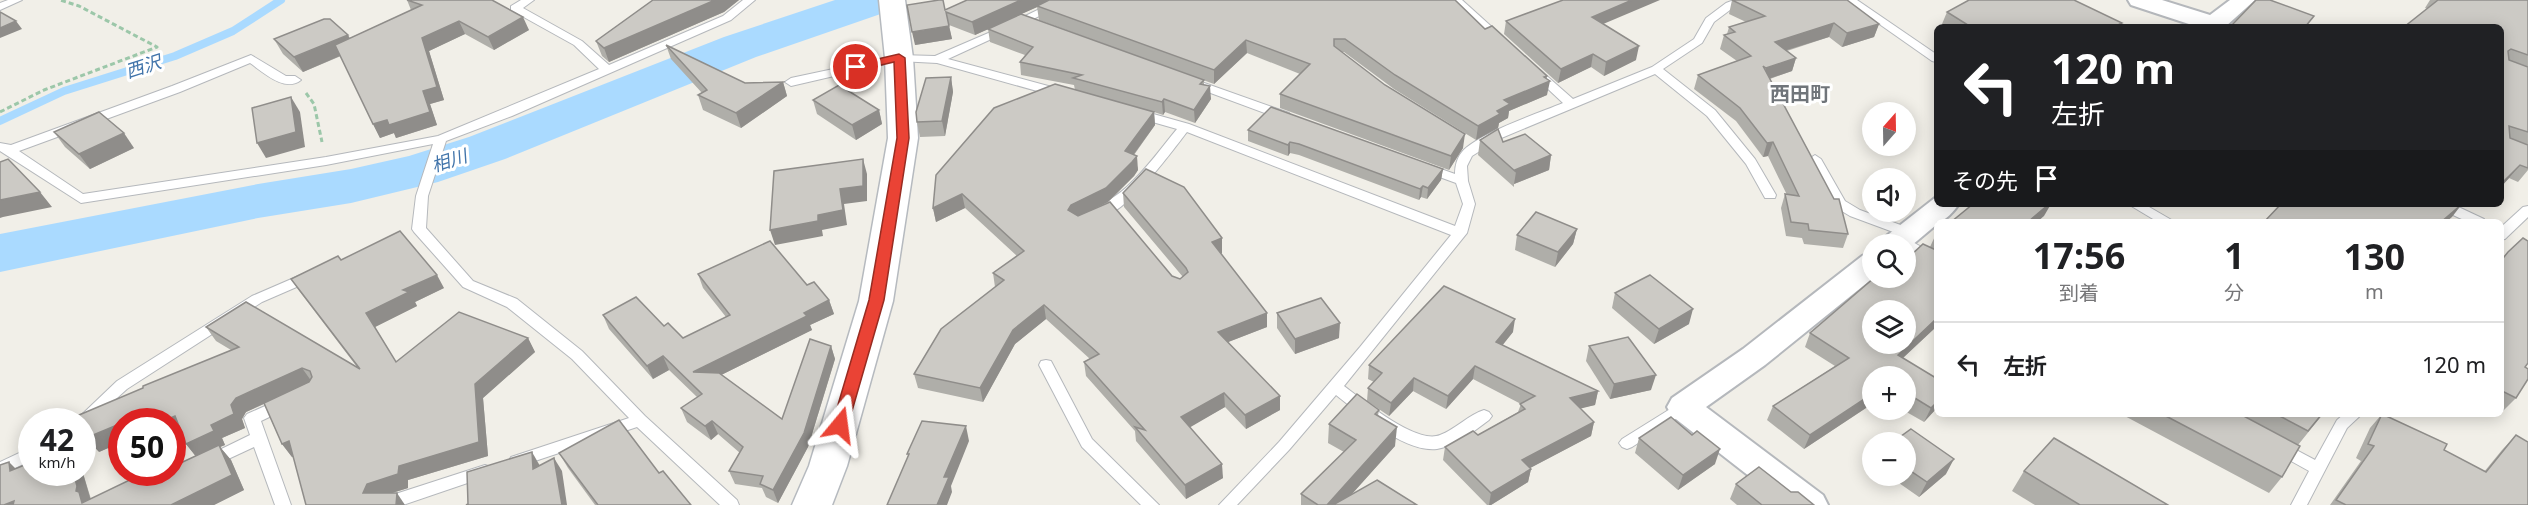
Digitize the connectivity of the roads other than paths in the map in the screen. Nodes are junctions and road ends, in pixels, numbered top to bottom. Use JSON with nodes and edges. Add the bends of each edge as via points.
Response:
{"nodes":[{"id":1,"x":17,"y":0,"type":"edge"},
{"id":2,"x":529,"y":0,"type":"edge"},
{"id":3,"x":750,"y":0,"type":"edge"},
{"id":4,"x":1067,"y":0,"type":"edge"},
{"id":5,"x":1456,"y":0,"type":"edge"},
{"id":6,"x":1744,"y":0,"type":"edge"},
{"id":7,"x":1850,"y":0,"type":"edge"},
{"id":8,"x":2139,"y":0,"type":"edge"},
{"id":9,"x":2244,"y":0,"type":"edge"},
{"id":10,"x":0,"y":8,"type":"edge"},
{"id":11,"x":893,"y":8,"type":"edge"},
{"id":12,"x":2209,"y":24,"type":"edge"},
{"id":13,"x":2217,"y":24,"type":"edge"},
{"id":14,"x":1506,"y":45,"type":"edge"},
{"id":15,"x":899,"y":58,"type":"junction"},
{"id":16,"x":1934,"y":58,"type":"edge"},
{"id":17,"x":937,"y":60,"type":"junction"},
{"id":18,"x":1531,"y":68,"type":"edge"},
{"id":19,"x":1656,"y":69,"type":"junction"},
{"id":20,"x":607,"y":70,"type":"junction"},
{"id":21,"x":1180,"y":78,"type":"edge"},
{"id":22,"x":295,"y":80,"type":"road end"},
{"id":23,"x":791,"y":82,"type":"dead end"},
{"id":24,"x":1072,"y":97,"type":"edge"},
{"id":25,"x":1572,"y":105,"type":"junction"},
{"id":26,"x":1129,"y":112,"type":"edge"},
{"id":27,"x":1293,"y":119,"type":"edge"},
{"id":28,"x":1185,"y":127,"type":"junction"},
{"id":29,"x":440,"y":143,"type":"junction"},
{"id":30,"x":5,"y":148,"type":"edge"},
{"id":31,"x":1815,"y":159,"type":"edge"},
{"id":32,"x":1417,"y":164,"type":"edge"},
{"id":33,"x":1462,"y":181,"type":"junction"},
{"id":34,"x":1770,"y":195,"type":"dead end"},
{"id":35,"x":1942,"y":207,"type":"edge"},
{"id":36,"x":2140,"y":207,"type":"edge"},
{"id":37,"x":2447,"y":207,"type":"edge"},
{"id":38,"x":2528,"y":210,"type":"edge"},
{"id":39,"x":2162,"y":219,"type":"edge"},
{"id":40,"x":2473,"y":219,"type":"edge"},
{"id":41,"x":1088,"y":220,"type":"edge"},
{"id":42,"x":2504,"y":231,"type":"edge"},
{"id":43,"x":1460,"y":233,"type":"junction"},
{"id":44,"x":1892,"y":234,"type":"edge"},
{"id":45,"x":1907,"y":234,"type":"edge"},
{"id":46,"x":1916,"y":248,"type":"edge"},
{"id":47,"x":1934,"y":260,"type":"edge"},
{"id":48,"x":322,"y":271,"type":"edge"},
{"id":49,"x":1862,"y":271,"type":"edge"},
{"id":50,"x":1046,"y":365,"type":"dead end"},
{"id":51,"x":1335,"y":387,"type":"junction"},
{"id":52,"x":293,"y":399,"type":"edge"},
{"id":53,"x":1683,"y":407,"type":"junction"},
{"id":54,"x":96,"y":408,"type":"edge"},
{"id":55,"x":1484,"y":416,"type":"dead end"},
{"id":56,"x":2350,"y":417,"type":"edge"},
{"id":57,"x":640,"y":420,"type":"junction"},
{"id":58,"x":259,"y":438,"type":"junction"},
{"id":59,"x":2267,"y":442,"type":"edge"},
{"id":60,"x":1627,"y":443,"type":"dead end"},
{"id":61,"x":18,"y":460,"type":"edge"},
{"id":62,"x":197,"y":467,"type":"edge"},
{"id":63,"x":2318,"y":469,"type":"junction"},
{"id":64,"x":0,"y":470,"type":"edge"},
{"id":65,"x":283,"y":505,"type":"edge"},
{"id":66,"x":383,"y":505,"type":"edge"},
{"id":67,"x":731,"y":505,"type":"edge"},
{"id":68,"x":812,"y":505,"type":"edge"},
{"id":69,"x":1151,"y":505,"type":"edge"},
{"id":70,"x":1227,"y":505,"type":"edge"},
{"id":71,"x":1811,"y":505,"type":"edge"},
{"id":72,"x":2299,"y":505,"type":"edge"}],
"edges":[{"from":1,"to":10,"type":"lane"},
{"from":2,"to":20,"type":"lane","via":[[515,8],[578,43]]},
{"from":3,"to":20,"type":"lane","via":[[727,18]]},
{"from":4,"to":17,"type":"lane","via":[[1029,22]]},
{"from":5,"to":14,"type":"lane"},
{"from":6,"to":19,"type":"lane","via":[[1710,20],[1698,41]]},
{"from":7,"to":16,"type":"lane"},
{"from":8,"to":12,"type":"street"},
{"from":9,"to":13,"type":"street"},
{"from":11,"to":15,"type":"main road"},
{"from":15,"to":17,"type":"lane"},
{"from":15,"to":23,"type":"lane"},
{"from":15,"to":68,"type":"main road","via":[[903,138],[876,300],[828,466]]},
{"from":17,"to":24,"type":"lane"},
{"from":18,"to":25,"type":"lane"},
{"from":19,"to":25,"type":"lane"},
{"from":19,"to":34,"type":"lane","via":[[1711,113],[1751,162]]},
{"from":20,"to":29,"type":"lane"},
{"from":21,"to":27,"type":"lane"},
{"from":22,"to":30,"type":"lane","via":[[283,80],[251,58],[176,89]]},
{"from":25,"to":33,"type":"lane","via":[[1471,146],[1461,166]]},
{"from":26,"to":28,"type":"lane"},
{"from":28,"to":41,"type":"lane","via":[[1118,211]]},
{"from":28,"to":43,"type":"lane"},
{"from":29,"to":30,"type":"lane","via":[[81,199]]},
{"from":29,"to":57,"type":"lane","via":[[414,231],[468,284],[512,303],[577,355]]},
{"from":31,"to":44,"type":"lane","via":[[1840,204]]},
{"from":32,"to":33,"type":"lane"},
{"from":33,"to":43,"type":"lane","via":[[1469,204]]},
{"from":35,"to":45,"type":"street"},
{"from":36,"to":39,"type":"lane"},
{"from":37,"to":40,"type":"lane"},
{"from":38,"to":42,"type":"lane"},
{"from":43,"to":51,"type":"lane"},
{"from":46,"to":47,"type":"lane"},
{"from":48,"to":54,"type":"lane","via":[[257,299],[122,385]]},
{"from":49,"to":53,"type":"street","via":[[1754,357]]},
{"from":50,"to":69,"type":"lane","via":[[1087,443]]},
{"from":51,"to":55,"type":"lane","via":[[1402,433],[1435,443]]},
{"from":51,"to":70,"type":"lane"},
{"from":52,"to":58,"type":"lane","via":[[252,418]]},
{"from":53,"to":60,"type":"lane"},
{"from":53,"to":71,"type":"street"},
{"from":56,"to":63,"type":"lane","via":[[2342,424]]},
{"from":57,"to":66,"type":"lane"},
{"from":57,"to":67,"type":"lane"},
{"from":58,"to":62,"type":"lane"},
{"from":58,"to":65,"type":"lane"},
{"from":59,"to":63,"type":"lane"},
{"from":61,"to":64,"type":"lane"},
{"from":63,"to":72,"type":"lane"}]}
